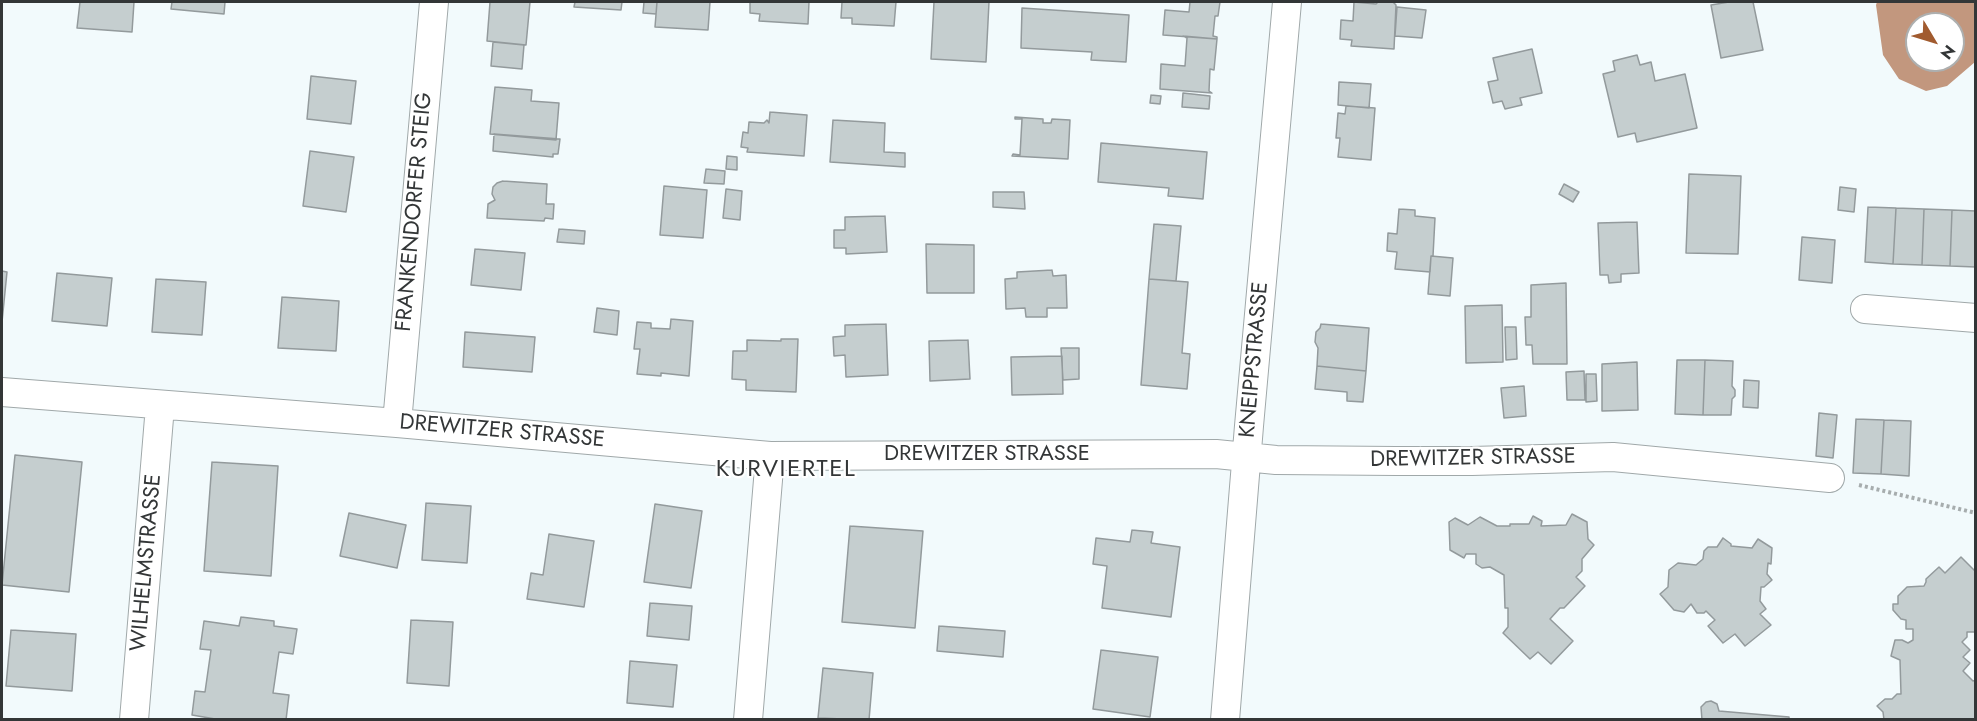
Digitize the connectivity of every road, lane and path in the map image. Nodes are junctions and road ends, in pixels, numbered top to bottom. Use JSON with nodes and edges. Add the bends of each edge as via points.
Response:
{"nodes":[{"id":1,"x":434,"y":2,"type":"edge"},
{"id":2,"x":1287,"y":2,"type":"edge"},
{"id":3,"x":1865,"y":309,"type":"dead end"},
{"id":4,"x":1976,"y":318,"type":"edge"},
{"id":5,"x":2,"y":392,"type":"edge"},
{"id":6,"x":160,"y":406,"type":"junction"},
{"id":7,"x":397,"y":423,"type":"junction"},
{"id":8,"x":770,"y":456,"type":"junction"},
{"id":9,"x":1246,"y":457,"type":"junction"},
{"id":10,"x":1830,"y":478,"type":"joint"},
{"id":11,"x":1976,"y":513,"type":"edge"},
{"id":12,"x":134,"y":720,"type":"edge"},
{"id":13,"x":748,"y":720,"type":"edge"},
{"id":14,"x":1226,"y":720,"type":"edge"}],
"edges":[{"from":1,"to":7,"type":"street","name":"FRANKENDORFER STEIG"},
{"from":2,"to":9,"type":"street","name":"KNEIPPSTRASSE"},
{"from":3,"to":4,"type":"street"},
{"from":5,"to":6,"type":"street","name":"DREWITZER STRASSE"},
{"from":6,"to":7,"type":"street","name":"DREWITZER STRASSE"},
{"from":6,"to":12,"type":"street","name":"WILHELMSTRASSE"},
{"from":7,"to":8,"type":"street","name":"DREWITZER STRASSE"},
{"from":8,"to":9,"type":"street","name":"DREWITZER STRASSE"},
{"from":8,"to":13,"type":"street"},
{"from":9,"to":10,"type":"street","name":"DREWITZER STRASSE","via":[[1472,461],[1613,457]]},
{"from":9,"to":14,"type":"street","name":"KNEIPPSTRASSE"},
{"from":10,"to":11,"type":"path"}]}
